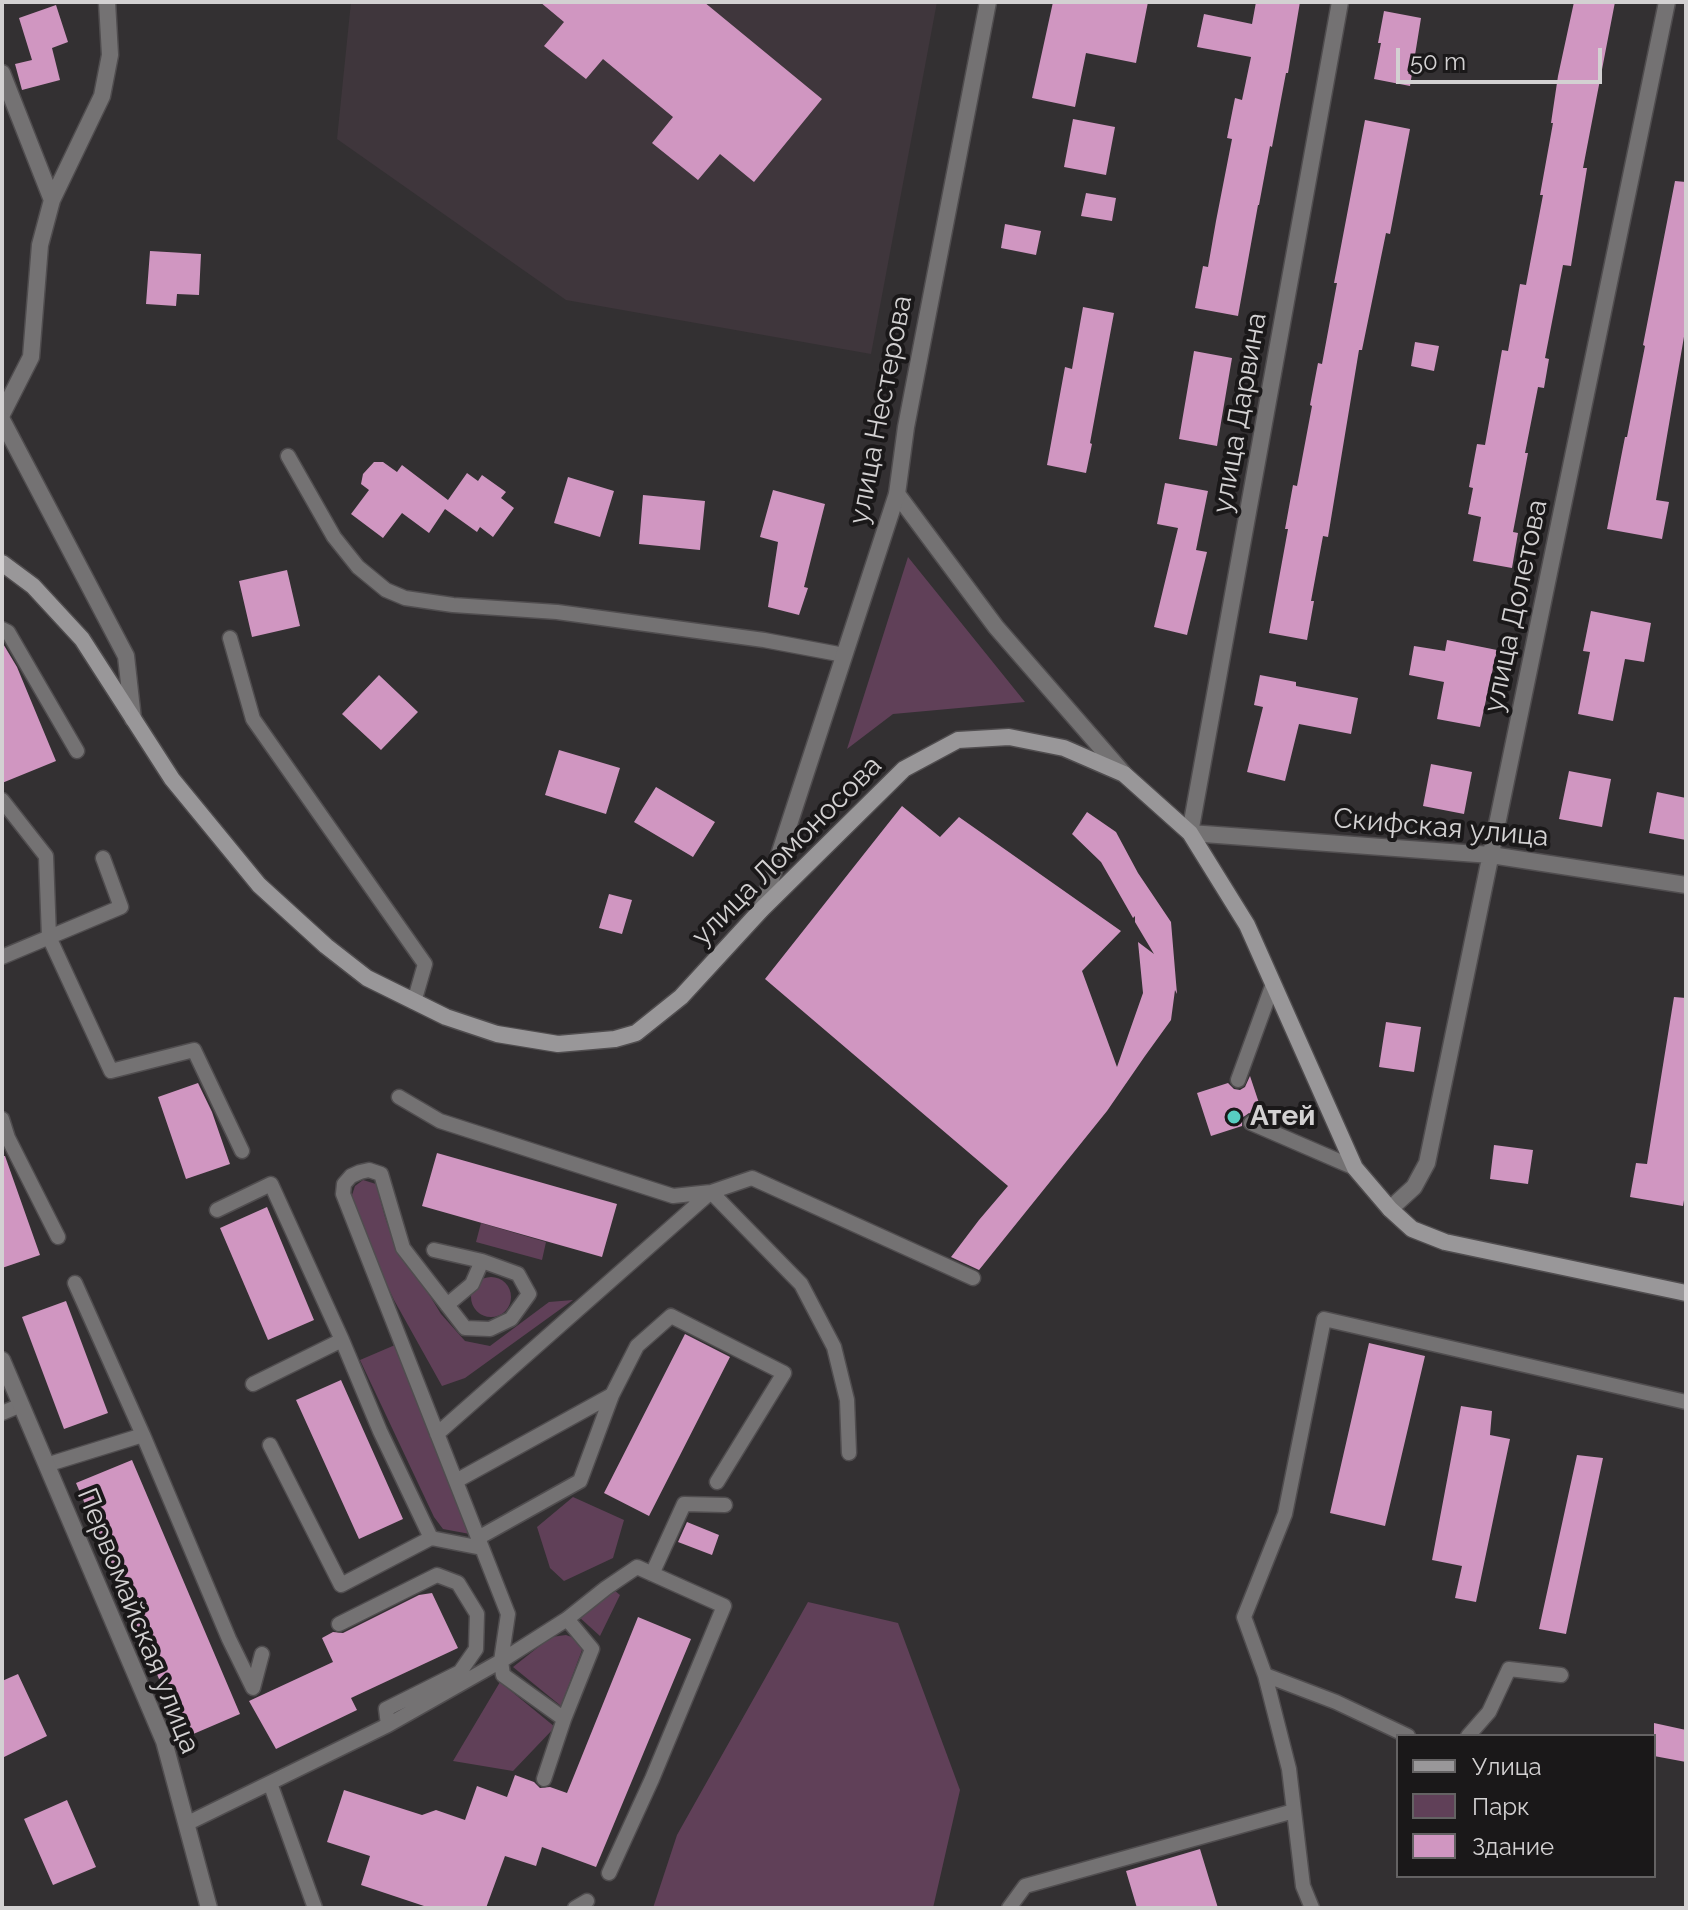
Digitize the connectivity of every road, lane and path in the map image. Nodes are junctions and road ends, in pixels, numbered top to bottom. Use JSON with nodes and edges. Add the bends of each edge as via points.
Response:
{"nodes":[{"id":1,"x":107,"y":2,"type":"edge"},
{"id":2,"x":988,"y":2,"type":"edge"},
{"id":3,"x":1340,"y":2,"type":"edge"},
{"id":4,"x":1667,"y":2,"type":"edge"},
{"id":5,"x":2,"y":73,"type":"edge"},
{"id":6,"x":52,"y":200,"type":"junction"},
{"id":7,"x":2,"y":417,"type":"edge"},
{"id":8,"x":288,"y":456,"type":"dead end"},
{"id":9,"x":897,"y":494,"type":"junction"},
{"id":10,"x":2,"y":563,"type":"edge"},
{"id":11,"x":2,"y":629,"type":"edge"},
{"id":12,"x":230,"y":638,"type":"dead end"},
{"id":13,"x":844,"y":655,"type":"junction"},
{"id":14,"x":133,"y":719,"type":"junction"},
{"id":15,"x":77,"y":751,"type":"dead end"},
{"id":16,"x":1124,"y":774,"type":"junction"},
{"id":17,"x":2,"y":800,"type":"edge"},
{"id":18,"x":1190,"y":833,"type":"junction"},
{"id":19,"x":1491,"y":855,"type":"junction"},
{"id":20,"x":103,"y":858,"type":"dead end"},
{"id":21,"x":1686,"y":885,"type":"edge"},
{"id":22,"x":761,"y":910,"type":"junction"},
{"id":23,"x":49,"y":937,"type":"junction"},
{"id":24,"x":2,"y":957,"type":"edge"},
{"id":25,"x":1273,"y":984,"type":"junction"},
{"id":26,"x":414,"y":1002,"type":"junction"},
{"id":27,"x":1238,"y":1080,"type":"dead end"},
{"id":28,"x":399,"y":1097,"type":"dead end"},
{"id":29,"x":2,"y":1119,"type":"edge"},
{"id":30,"x":1251,"y":1123,"type":"dead end"},
{"id":31,"x":242,"y":1151,"type":"dead end"},
{"id":32,"x":1355,"y":1168,"type":"junction"},
{"id":33,"x":711,"y":1192,"type":"junction"},
{"id":34,"x":1390,"y":1209,"type":"junction"},
{"id":35,"x":217,"y":1210,"type":"dead end"},
{"id":36,"x":58,"y":1237,"type":"dead end"},
{"id":37,"x":434,"y":1250,"type":"dead end"},
{"id":38,"x":482,"y":1261,"type":"junction"},
{"id":39,"x":973,"y":1278,"type":"dead end"},
{"id":40,"x":75,"y":1283,"type":"dead end"},
{"id":41,"x":1686,"y":1293,"type":"edge"},
{"id":42,"x":447,"y":1305,"type":"junction"},
{"id":43,"x":342,"y":1340,"type":"junction"},
{"id":44,"x":2,"y":1360,"type":"edge"},
{"id":45,"x":253,"y":1384,"type":"dead end"},
{"id":46,"x":612,"y":1395,"type":"junction"},
{"id":47,"x":1686,"y":1402,"type":"edge"},
{"id":48,"x":21,"y":1405,"type":"junction"},
{"id":49,"x":2,"y":1413,"type":"edge"},
{"id":50,"x":437,"y":1434,"type":"junction"},
{"id":51,"x":143,"y":1435,"type":"junction"},
{"id":52,"x":270,"y":1445,"type":"dead end"},
{"id":53,"x":849,"y":1453,"type":"dead end"},
{"id":54,"x":46,"y":1465,"type":"junction"},
{"id":55,"x":456,"y":1481,"type":"junction"},
{"id":56,"x":717,"y":1482,"type":"dead end"},
{"id":57,"x":725,"y":1505,"type":"dead end"},
{"id":58,"x":431,"y":1538,"type":"junction"},
{"id":59,"x":480,"y":1543,"type":"junction"},
{"id":60,"x":652,"y":1574,"type":"junction"},
{"id":61,"x":567,"y":1619,"type":"junction"},
{"id":62,"x":339,"y":1624,"type":"dead end"},
{"id":63,"x":262,"y":1654,"type":"dead end"},
{"id":64,"x":501,"y":1661,"type":"junction"},
{"id":65,"x":1265,"y":1675,"type":"junction"},
{"id":66,"x":1561,"y":1675,"type":"dead end"},
{"id":67,"x":564,"y":1719,"type":"junction"},
{"id":68,"x":388,"y":1725,"type":"junction"},
{"id":69,"x":1404,"y":1734,"type":"edge"},
{"id":70,"x":1470,"y":1734,"type":"edge"},
{"id":71,"x":544,"y":1779,"type":"dead end"},
{"id":72,"x":270,"y":1783,"type":"junction"},
{"id":73,"x":1294,"y":1811,"type":"junction"},
{"id":74,"x":186,"y":1824,"type":"junction"},
{"id":75,"x":609,"y":1873,"type":"dead end"},
{"id":76,"x":209,"y":1908,"type":"edge"},
{"id":77,"x":315,"y":1908,"type":"edge"},
{"id":78,"x":1009,"y":1908,"type":"edge"},
{"id":79,"x":1312,"y":1908,"type":"edge"}],
"edges":[{"from":1,"to":6,"type":"street","via":[[110,55],[102,96]]},
{"from":2,"to":9,"type":"street","name":"улица Нестерова"},
{"from":3,"to":18,"type":"street","name":"улица Дарвина"},
{"from":4,"to":19,"type":"street","name":"улица Долетова"},
{"from":5,"to":6,"type":"street"},
{"from":6,"to":7,"type":"street","via":[[40,245],[31,357]]},
{"from":7,"to":14,"type":"street","name":"улица Ломоносова","via":[[126,656]]},
{"from":8,"to":13,"type":"lane","via":[[334,537],[358,567],[405,598],[557,612]]},
{"from":9,"to":13,"type":"street","name":"улица Нестерова"},
{"from":9,"to":16,"type":"street","via":[[996,627]]},
{"from":10,"to":14,"type":"main road","via":[[33,586],[82,639]]},
{"from":11,"to":15,"type":"lane"},
{"from":12,"to":26,"type":"lane","via":[[253,719],[425,964]]},
{"from":13,"to":22,"type":"street","name":"улица Нестерова"},
{"from":14,"to":26,"type":"main road","name":"улица Ломоносова","via":[[172,779],[259,885],[367,978]]},
{"from":16,"to":18,"type":"main road","name":"улица Ломоносова"},
{"from":16,"to":22,"type":"main road","name":"улица Ломоносова","via":[[1064,748],[1009,737],[958,740],[904,769]]},
{"from":17,"to":23,"type":"lane","via":[[46,856]]},
{"from":18,"to":19,"type":"street","name":"Скифская улица"},
{"from":18,"to":25,"type":"main road","name":"улица Ломоносова","via":[[1247,925]]},
{"from":19,"to":21,"type":"street","name":"Скифская улица"},
{"from":19,"to":34,"type":"street","name":"улица Долетова","via":[[1427,1163],[1414,1187]]},
{"from":20,"to":23,"type":"lane","via":[[121,907]]},
{"from":22,"to":26,"type":"main road","name":"улица Ломоносова","via":[[681,997],[636,1033],[615,1039],[558,1044],[497,1034]]},
{"from":23,"to":24,"type":"lane"},
{"from":23,"to":31,"type":"lane","via":[[111,1071],[194,1050]]},
{"from":25,"to":27,"type":"lane"},
{"from":25,"to":32,"type":"main road","name":"улица Ломоносова"},
{"from":28,"to":33,"type":"lane","via":[[440,1121],[673,1196]]},
{"from":29,"to":36,"type":"lane"},
{"from":30,"to":32,"type":"lane"},
{"from":32,"to":34,"type":"main road","name":"улица Ломоносова"},
{"from":33,"to":39,"type":"lane","via":[[752,1178]]},
{"from":33,"to":50,"type":"lane"},
{"from":33,"to":53,"type":"lane","via":[[801,1284],[834,1347],[847,1400]]},
{"from":34,"to":41,"type":"main road","name":"улица Ломоносова","via":[[1412,1229],[1445,1242]]},
{"from":35,"to":43,"type":"lane","via":[[271,1184]]},
{"from":37,"to":38,"type":"lane"},
{"from":38,"to":42,"type":"lane","via":[[472,1284]]},
{"from":38,"to":42,"type":"lane","via":[[518,1274],[529,1294],[511,1319],[490,1329],[465,1328]]},
{"from":40,"to":51,"type":"lane"},
{"from":42,"to":50,"type":"lane","via":[[403,1248],[381,1174],[369,1170],[351,1176],[343,1194]]},
{"from":43,"to":45,"type":"lane"},
{"from":43,"to":58,"type":"lane"},
{"from":44,"to":48,"type":"street","name":"Первомайская улица"},
{"from":46,"to":55,"type":"lane"},
{"from":46,"to":56,"type":"lane","via":[[637,1346],[671,1316],[784,1373]]},
{"from":46,"to":59,"type":"lane","via":[[580,1481]]},
{"from":47,"to":65,"type":"lane","via":[[1324,1319],[1285,1514],[1244,1617]]},
{"from":48,"to":49,"type":"lane"},
{"from":48,"to":54,"type":"street","name":"Первомайская улица"},
{"from":50,"to":55,"type":"lane"},
{"from":51,"to":54,"type":"lane"},
{"from":51,"to":63,"type":"lane","via":[[253,1688]]},
{"from":52,"to":58,"type":"lane","via":[[341,1585]]},
{"from":54,"to":74,"type":"street","name":"Первомайская улица","via":[[164,1741]]},
{"from":55,"to":59,"type":"lane"},
{"from":57,"to":60,"type":"lane","via":[[684,1504]]},
{"from":58,"to":59,"type":"lane"},
{"from":59,"to":64,"type":"lane","via":[[508,1614]]},
{"from":60,"to":61,"type":"lane","via":[[637,1567]]},
{"from":60,"to":75,"type":"lane","via":[[724,1606]]},
{"from":61,"to":64,"type":"lane"},
{"from":61,"to":67,"type":"lane","via":[[592,1649]]},
{"from":62,"to":68,"type":"lane","via":[[437,1575],[458,1583],[477,1614],[476,1649],[460,1672],[386,1709]]},
{"from":64,"to":67,"type":"lane","via":[[503,1675]]},
{"from":64,"to":68,"type":"lane"},
{"from":65,"to":69,"type":"lane"},
{"from":65,"to":73,"type":"lane"},
{"from":66,"to":70,"type":"lane","via":[[1509,1669],[1489,1712]]},
{"from":67,"to":71,"type":"lane"},
{"from":68,"to":72,"type":"lane"},
{"from":72,"to":74,"type":"lane"},
{"from":72,"to":77,"type":"lane"},
{"from":73,"to":78,"type":"lane","via":[[1025,1886]]},
{"from":73,"to":79,"type":"lane","via":[[1303,1886]]},
{"from":74,"to":76,"type":"street","name":"Первомайская улица"}]}
